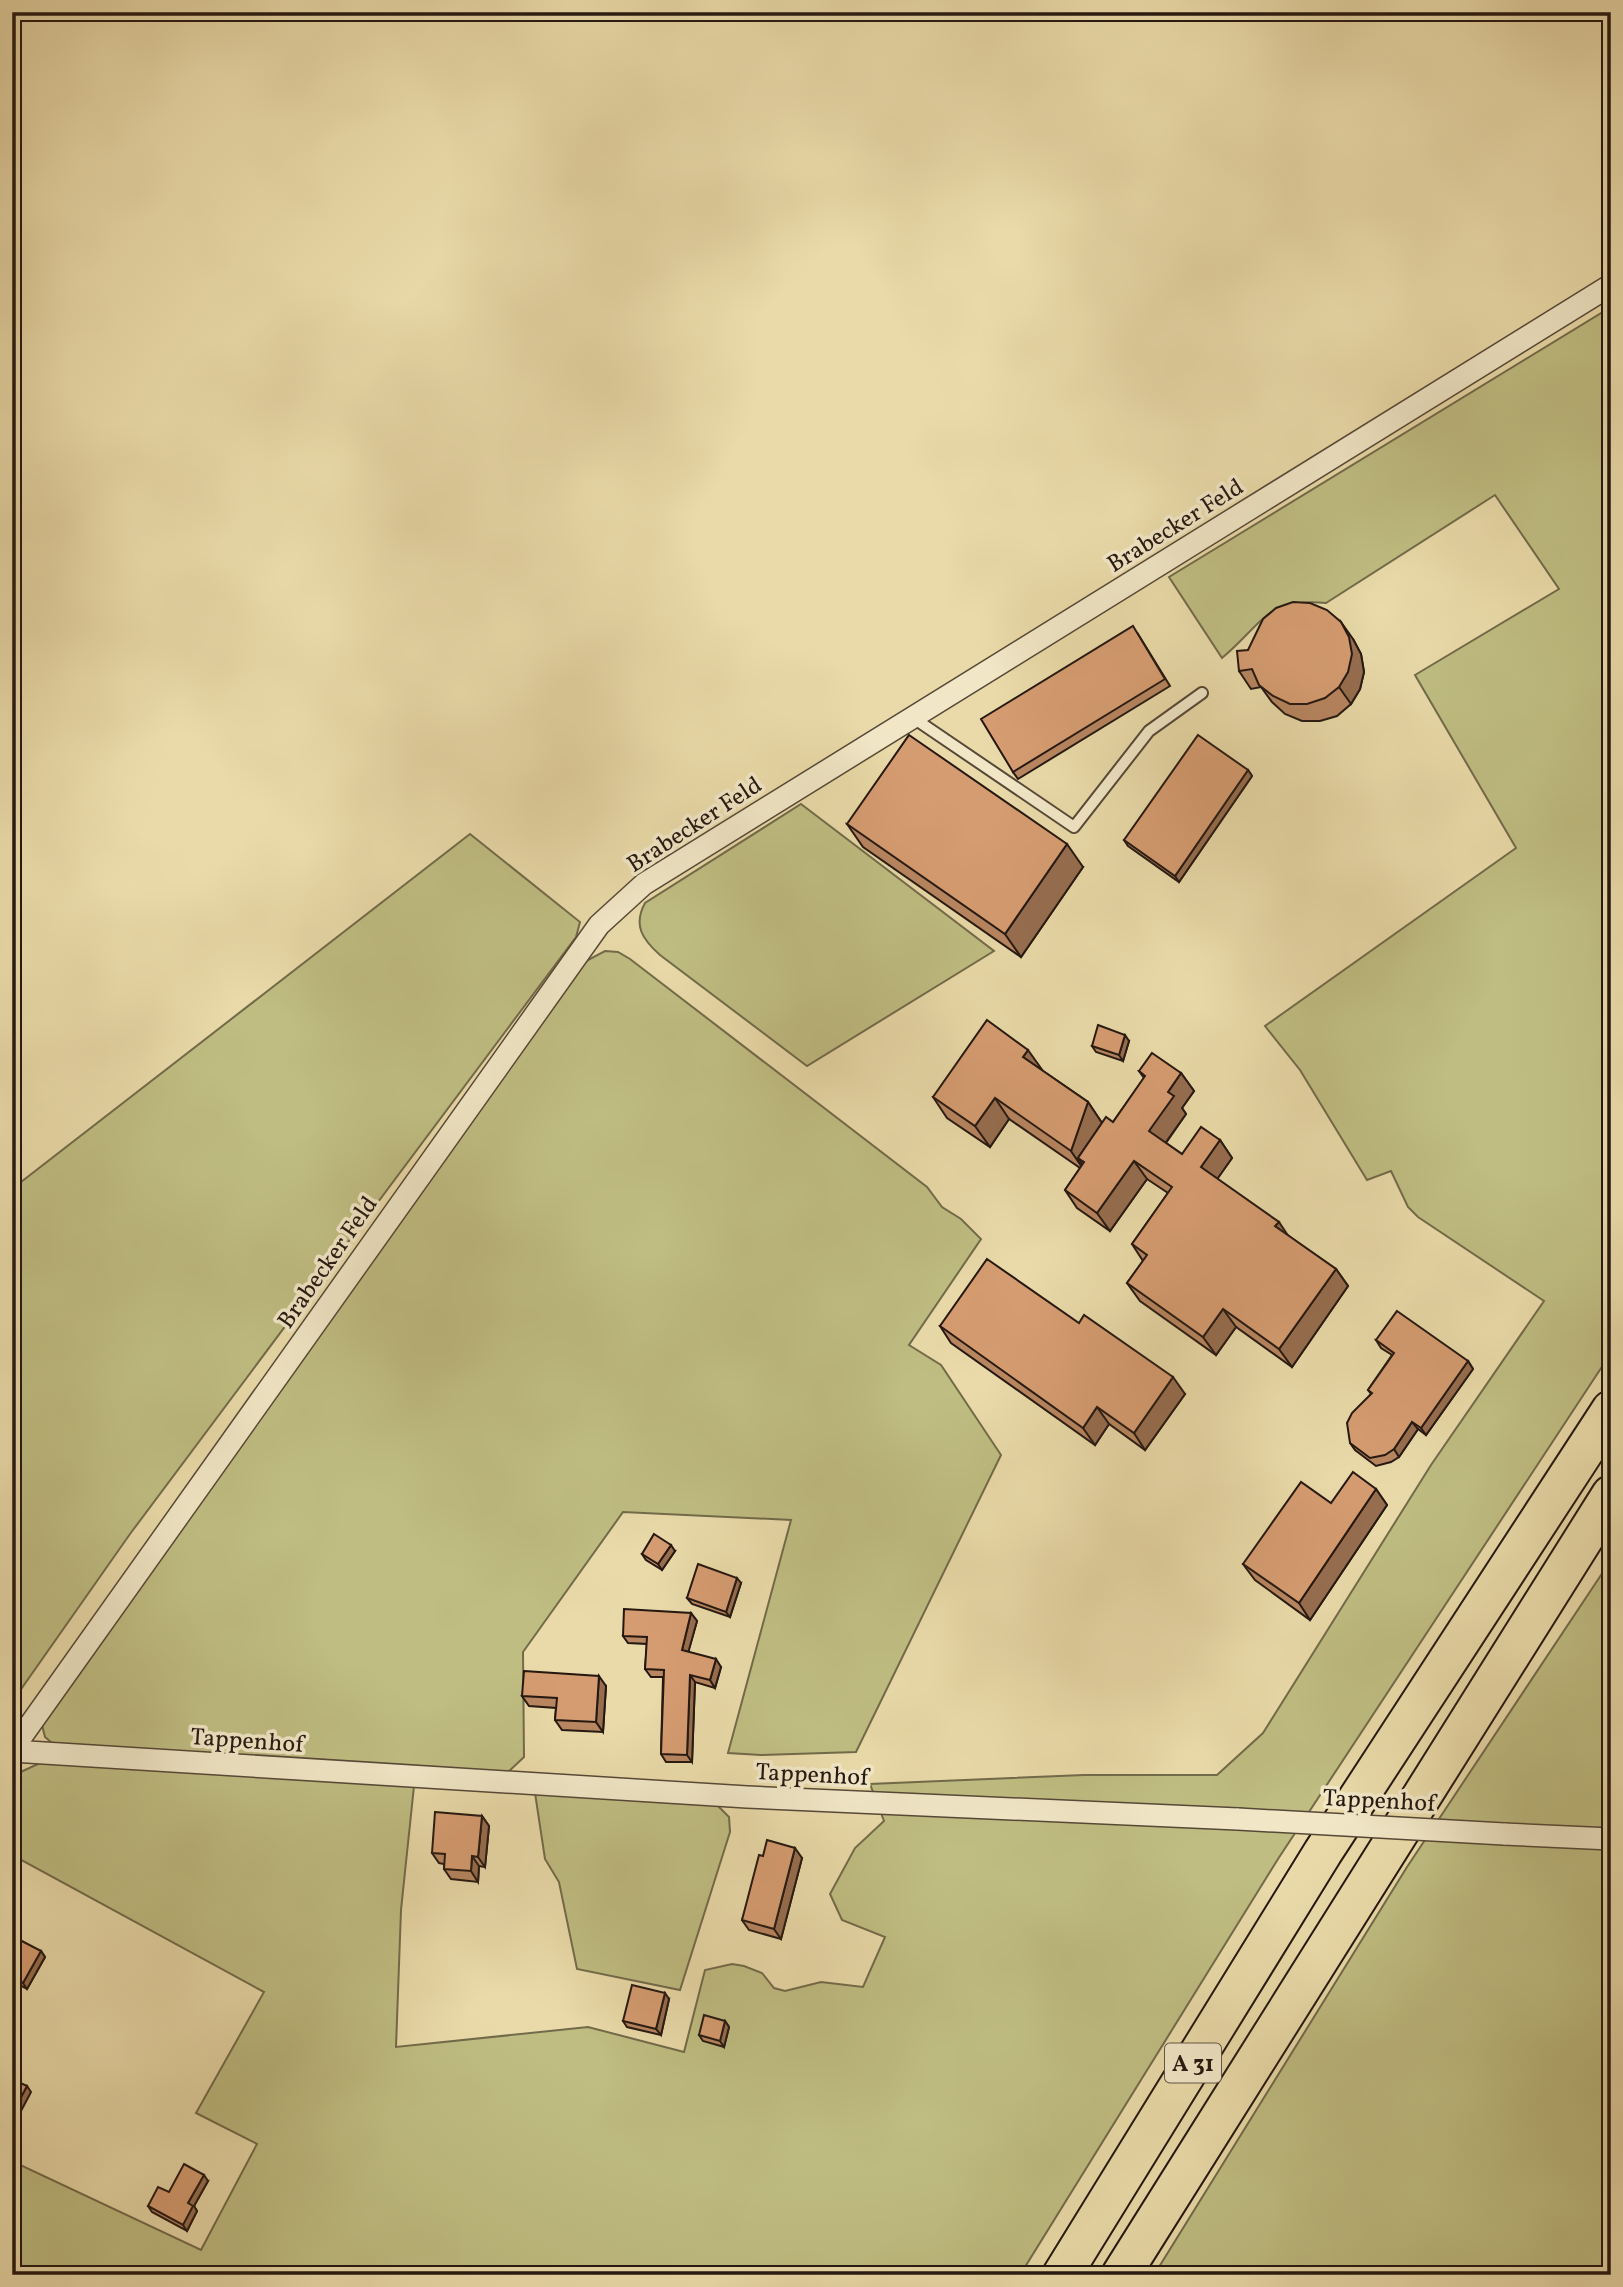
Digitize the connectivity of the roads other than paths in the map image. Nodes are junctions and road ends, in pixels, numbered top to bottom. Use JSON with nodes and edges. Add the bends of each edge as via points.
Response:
{"nodes":[{"id":1,"x":1611,"y":285,"type":"edge"},
{"id":2,"x":1202,"y":693,"type":"dead end"},
{"id":3,"x":912,"y":718,"type":"junction"},
{"id":4,"x":1611,"y":1410,"type":"edge"},
{"id":5,"x":1611,"y":1495,"type":"edge"},
{"id":6,"x":12,"y":1751,"type":"edge"},
{"id":7,"x":1611,"y":1839,"type":"edge"},
{"id":8,"x":1062,"y":2275,"type":"edge"},
{"id":9,"x":1121,"y":2275,"type":"edge"}],
"edges":[{"from":1,"to":3,"type":"street","name":"Brabecker Feld"},
{"from":2,"to":3,"type":"lane","via":[[1149,731],[1074,828]]},
{"from":3,"to":6,"type":"street","name":"Brabecker Feld","via":[[644,884],[599,925]]},
{"from":4,"to":8,"type":"highway","number":"A 31","via":[[1323,1852]]},
{"from":5,"to":9,"type":"highway","number":"A 31"},
{"from":6,"to":7,"type":"street","name":"Tappenhof","bridge":true,"via":[[747,1797]]}]}
